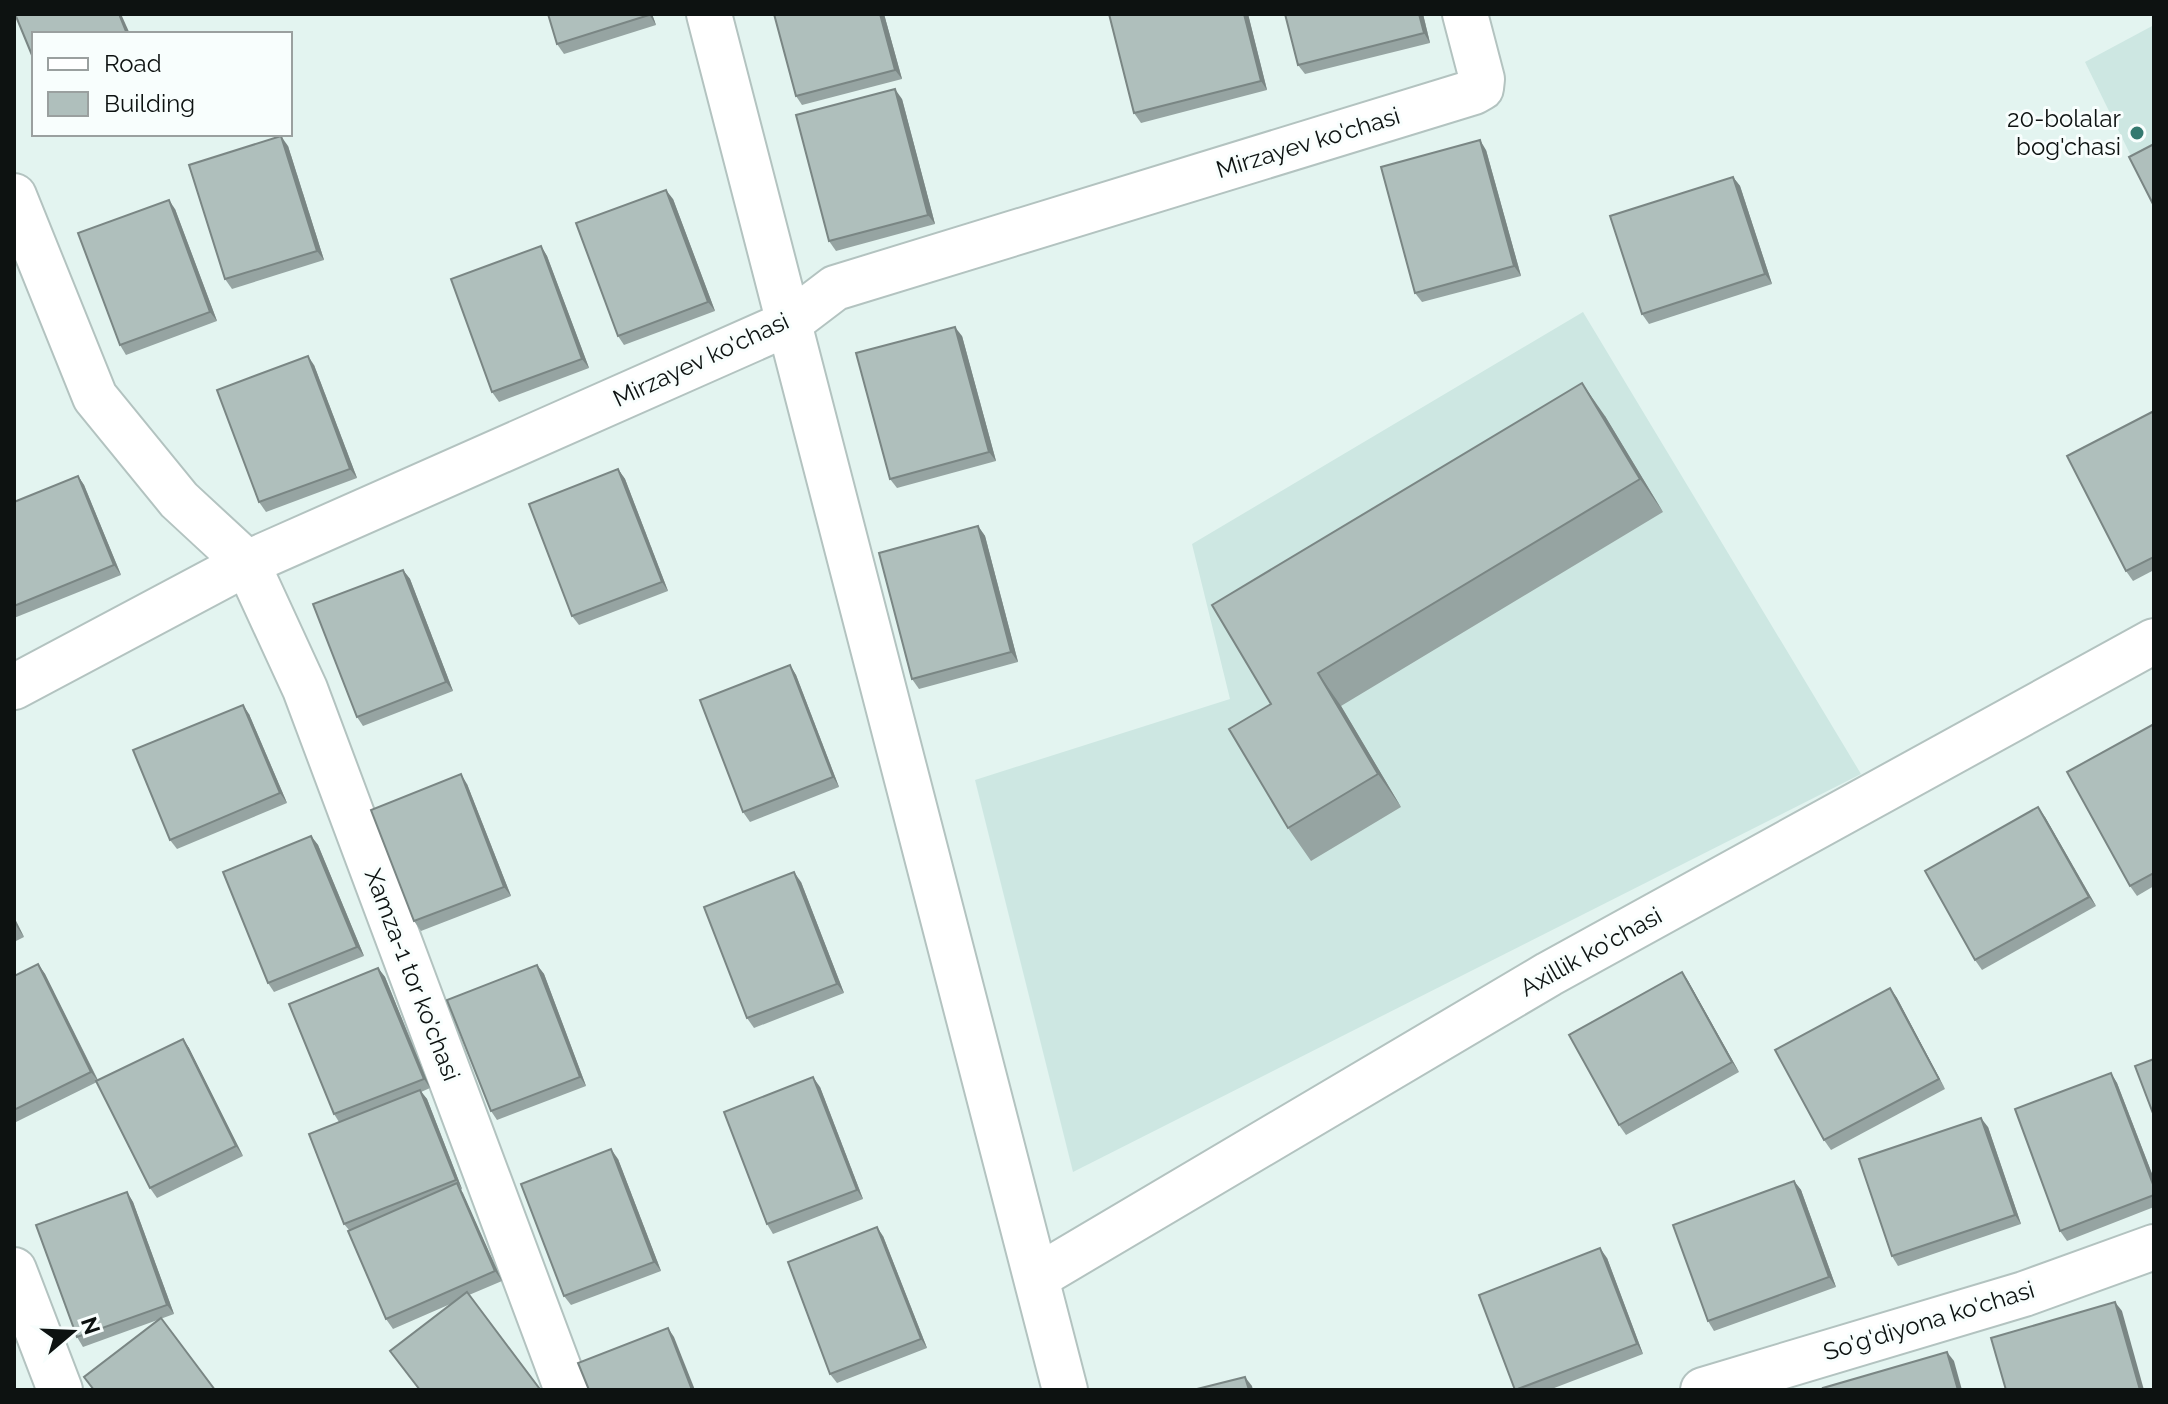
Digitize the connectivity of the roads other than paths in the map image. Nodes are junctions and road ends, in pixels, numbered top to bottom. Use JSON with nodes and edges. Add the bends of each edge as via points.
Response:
{"nodes":[{"id":1,"x":709,"y":14,"type":"edge"},
{"id":2,"x":1465,"y":14,"type":"edge"},
{"id":3,"x":14,"y":196,"type":"edge"},
{"id":4,"x":789,"y":323,"type":"junction"},
{"id":5,"x":247,"y":563,"type":"junction"},
{"id":6,"x":2154,"y":641,"type":"edge"},
{"id":7,"x":14,"y":687,"type":"edge"},
{"id":8,"x":2154,"y":1247,"type":"edge"},
{"id":9,"x":14,"y":1270,"type":"edge"},
{"id":10,"x":1037,"y":1277,"type":"junction"},
{"id":11,"x":60,"y":1390,"type":"edge"},
{"id":12,"x":567,"y":1390,"type":"edge"},
{"id":13,"x":1065,"y":1390,"type":"edge"},
{"id":14,"x":1703,"y":1390,"type":"edge"}],
"edges":[{"from":1,"to":4,"type":"street"},
{"from":2,"to":4,"type":"street","name":"Mirzayev ko'chasi","via":[[1482,79],[1474,92],[835,288]]},
{"from":3,"to":5,"type":"street","via":[[95,397],[179,500]]},
{"from":4,"to":5,"type":"street","name":"Mirzayev ko'chasi"},
{"from":4,"to":10,"type":"street"},
{"from":5,"to":7,"type":"street","name":"Mirzayev ko'chasi"},
{"from":5,"to":12,"type":"street","name":"Xamza-1 tor ko'chasi","via":[[305,689]]},
{"from":6,"to":10,"type":"street","name":"Axillik ko'chasi","via":[[1549,974]]},
{"from":8,"to":14,"type":"street","name":"So'g'diyona ko'chasi","via":[[2024,1294]]},
{"from":9,"to":11,"type":"street"},
{"from":10,"to":13,"type":"street"}]}
